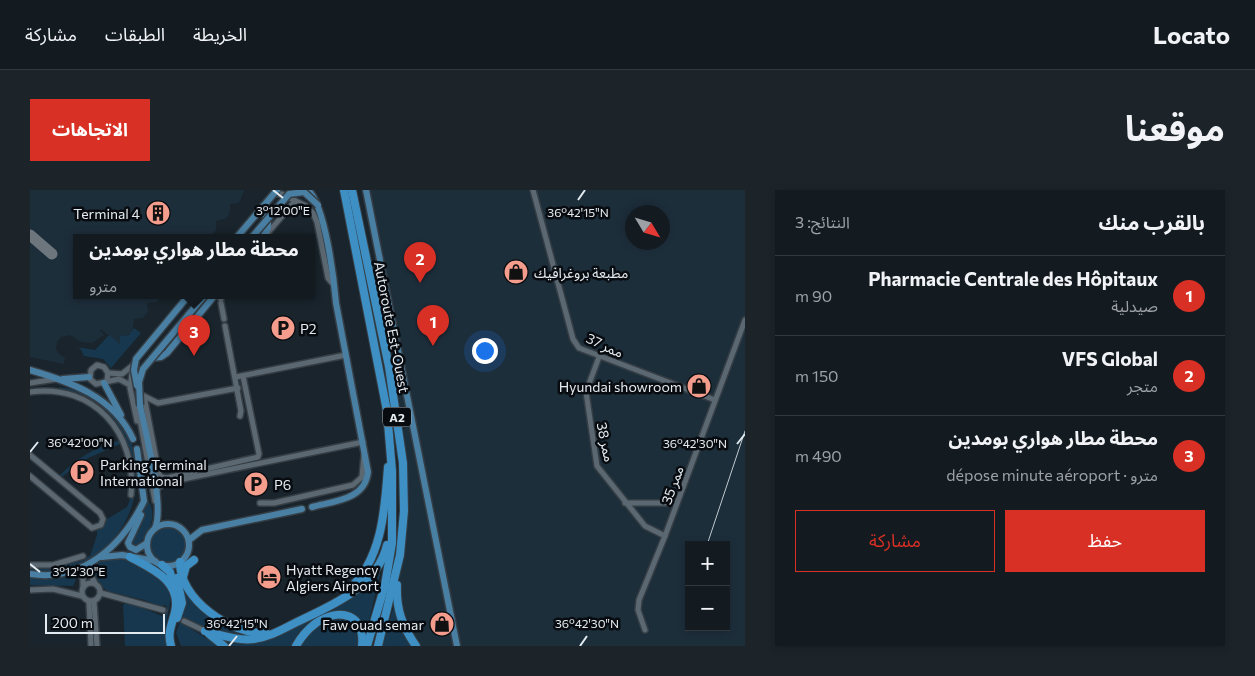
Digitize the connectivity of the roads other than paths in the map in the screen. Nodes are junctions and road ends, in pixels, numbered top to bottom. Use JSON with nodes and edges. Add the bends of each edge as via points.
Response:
{"nodes":[{"id":1,"x":277,"y":190,"type":"edge"},
{"id":2,"x":308,"y":190,"type":"edge"},
{"id":3,"x":344,"y":190,"type":"edge"},
{"id":4,"x":352,"y":190,"type":"edge"},
{"id":5,"x":366,"y":190,"type":"edge"},
{"id":6,"x":533,"y":190,"type":"edge"},
{"id":7,"x":295,"y":201,"type":"junction"},
{"id":8,"x":317,"y":202,"type":"junction"},
{"id":9,"x":259,"y":210,"type":"junction"},
{"id":10,"x":268,"y":218,"type":"junction"},
{"id":11,"x":239,"y":234,"type":"edge"},
{"id":12,"x":240,"y":234,"type":"edge"},
{"id":13,"x":255,"y":234,"type":"edge"},
{"id":14,"x":265,"y":234,"type":"edge"},
{"id":15,"x":267,"y":234,"type":"edge"},
{"id":16,"x":334,"y":285,"type":"junction"},
{"id":17,"x":186,"y":299,"type":"edge"},
{"id":18,"x":186,"y":299,"type":"edge"},
{"id":19,"x":201,"y":299,"type":"edge"},
{"id":20,"x":219,"y":299,"type":"edge"},
{"id":21,"x":220,"y":299,"type":"edge"},
{"id":22,"x":224,"y":319,"type":"dead end"},
{"id":23,"x":745,"y":320,"type":"edge"},
{"id":24,"x":226,"y":326,"type":"dead end"},
{"id":25,"x":346,"y":355,"type":"junction"},
{"id":26,"x":599,"y":357,"type":"junction"},
{"id":27,"x":152,"y":358,"type":"junction"},
{"id":28,"x":132,"y":366,"type":"junction"},
{"id":29,"x":30,"y":370,"type":"edge"},
{"id":30,"x":108,"y":373,"type":"junction"},
{"id":31,"x":30,"y":374,"type":"edge"},
{"id":32,"x":46,"y":375,"type":"junction"},
{"id":33,"x":243,"y":376,"type":"junction"},
{"id":34,"x":89,"y":377,"type":"junction"},
{"id":35,"x":236,"y":377,"type":"junction"},
{"id":36,"x":57,"y":379,"type":"junction"},
{"id":37,"x":105,"y":382,"type":"junction"},
{"id":38,"x":30,"y":383,"type":"edge"},
{"id":39,"x":130,"y":385,"type":"junction"},
{"id":40,"x":238,"y":388,"type":"junction"},
{"id":41,"x":30,"y":392,"type":"edge"},
{"id":42,"x":144,"y":396,"type":"junction"},
{"id":43,"x":715,"y":400,"type":"junction"},
{"id":44,"x":140,"y":405,"type":"junction"},
{"id":45,"x":240,"y":416,"type":"dead end"},
{"id":46,"x":123,"y":421,"type":"junction"},
{"id":47,"x":140,"y":430,"type":"junction"},
{"id":48,"x":133,"y":439,"type":"dead end"},
{"id":49,"x":390,"y":440,"type":"junction"},
{"id":50,"x":363,"y":442,"type":"junction"},
{"id":51,"x":137,"y":449,"type":"dead end"},
{"id":52,"x":365,"y":452,"type":"junction"},
{"id":53,"x":30,"y":454,"type":"edge"},
{"id":54,"x":30,"y":476,"type":"edge"},
{"id":55,"x":156,"y":491,"type":"junction"},
{"id":56,"x":131,"y":495,"type":"dead end"},
{"id":57,"x":144,"y":502,"type":"junction"},
{"id":58,"x":677,"y":502,"type":"junction"},
{"id":59,"x":260,"y":503,"type":"dead end"},
{"id":60,"x":392,"y":503,"type":"junction"},
{"id":61,"x":625,"y":503,"type":"junction"},
{"id":62,"x":312,"y":506,"type":"dead end"},
{"id":63,"x":302,"y":508,"type":"dead end"},
{"id":64,"x":158,"y":510,"type":"junction"},
{"id":65,"x":155,"y":528,"type":"junction"},
{"id":66,"x":665,"y":536,"type":"junction"},
{"id":67,"x":189,"y":540,"type":"junction"},
{"id":68,"x":147,"y":543,"type":"junction"},
{"id":69,"x":400,"y":555,"type":"junction"},
{"id":70,"x":83,"y":556,"type":"dead end"},
{"id":71,"x":101,"y":557,"type":"junction"},
{"id":72,"x":130,"y":557,"type":"junction"},
{"id":73,"x":194,"y":560,"type":"dead end"},
{"id":74,"x":179,"y":562,"type":"junction"},
{"id":75,"x":91,"y":563,"type":"junction"},
{"id":76,"x":158,"y":563,"type":"junction"},
{"id":77,"x":30,"y":564,"type":"edge"},
{"id":78,"x":75,"y":570,"type":"junction"},
{"id":79,"x":30,"y":574,"type":"edge"},
{"id":80,"x":183,"y":582,"type":"junction"},
{"id":81,"x":95,"y":584,"type":"junction"},
{"id":82,"x":83,"y":588,"type":"junction"},
{"id":83,"x":30,"y":590,"type":"edge"},
{"id":84,"x":101,"y":593,"type":"junction"},
{"id":85,"x":82,"y":596,"type":"junction"},
{"id":86,"x":175,"y":598,"type":"junction"},
{"id":87,"x":91,"y":602,"type":"junction"},
{"id":88,"x":163,"y":610,"type":"tunnel mouth"},
{"id":89,"x":308,"y":617,"type":"junction"},
{"id":90,"x":184,"y":621,"type":"tunnel mouth"},
{"id":91,"x":282,"y":629,"type":"junction"},
{"id":92,"x":645,"y":630,"type":"dead end"},
{"id":93,"x":205,"y":631,"type":"junction"},
{"id":94,"x":91,"y":646,"type":"edge"},
{"id":95,"x":97,"y":646,"type":"edge"},
{"id":96,"x":171,"y":646,"type":"edge"},
{"id":97,"x":176,"y":646,"type":"edge"},
{"id":98,"x":224,"y":646,"type":"edge"},
{"id":99,"x":296,"y":646,"type":"edge"},
{"id":100,"x":362,"y":646,"type":"edge"},
{"id":101,"x":367,"y":646,"type":"edge"},
{"id":102,"x":378,"y":646,"type":"edge"},
{"id":103,"x":416,"y":646,"type":"edge"},
{"id":104,"x":457,"y":646,"type":"edge"}],
"edges":[{"from":1,"to":9,"type":"main road","bridge":true},
{"from":2,"to":8,"type":"main road","bridge":true},
{"from":3,"to":49,"type":"highway","name":"Autoroute Est-Ouest","number":"A2"},
{"from":4,"to":69,"type":"highway","name":"Autoroute Est-Ouest","number":"A2","via":[[389,367],[400,438],[404,511]]},
{"from":5,"to":104,"type":"main road"},
{"from":6,"to":26,"type":"street","name":"ممر 37","via":[[573,339],[579,348]]},
{"from":7,"to":12,"type":"street","via":[[280,194],[272,195]]},
{"from":7,"to":15,"type":"street"},
{"from":7,"to":16,"type":"street","via":[[310,209],[316,218],[328,278]]},
{"from":8,"to":10,"type":"main road","bridge":true,"via":[[307,194],[292,193]]},
{"from":8,"to":16,"type":"main road"},
{"from":9,"to":10,"type":"main road","bridge":true},
{"from":9,"to":11,"type":"main road","bridge":true},
{"from":10,"to":13,"type":"main road","bridge":true},
{"from":10,"to":14,"type":"main road"},
{"from":16,"to":25,"type":"main road"},
{"from":17,"to":28,"type":"street"},
{"from":18,"to":44,"type":"main road","bridge":true,"via":[[135,361]]},
{"from":19,"to":27,"type":"main road","bridge":true},
{"from":20,"to":27,"type":"main road","via":[[167,353]]},
{"from":21,"to":22,"type":"street"},
{"from":23,"to":43,"type":"street","name":"ممر 35"},
{"from":24,"to":35,"type":"street"},
{"from":25,"to":33,"type":"street"},
{"from":25,"to":50,"type":"main road"},
{"from":26,"to":43,"type":"street","name":"ممر 37"},
{"from":26,"to":61,"type":"street","name":"ممر 38","via":[[586,392],[597,466]]},
{"from":27,"to":44,"type":"main road","bridge":true,"via":[[140,377]]},
{"from":28,"to":30,"type":"street","via":[[122,374]]},
{"from":28,"to":39,"type":"street"},
{"from":29,"to":32,"type":"main road"},
{"from":30,"to":34,"type":"street","via":[[97,365]]},
{"from":30,"to":37,"type":"street"},
{"from":31,"to":32,"type":"main road","via":[[44,378]]},
{"from":32,"to":36,"type":"main road"},
{"from":33,"to":35,"type":"street"},
{"from":33,"to":42,"type":"street","via":[[258,457],[166,478],[159,474]]},
{"from":34,"to":36,"type":"main road"},
{"from":34,"to":37,"type":"street","via":[[96,384]]},
{"from":35,"to":40,"type":"street"},
{"from":36,"to":38,"type":"street"},
{"from":36,"to":46,"type":"main road","via":[[100,398]]},
{"from":37,"to":39,"type":"street","via":[[122,380]]},
{"from":37,"to":46,"type":"main road"},
{"from":39,"to":47,"type":"street"},
{"from":40,"to":42,"type":"street","via":[[158,404]]},
{"from":40,"to":45,"type":"street"},
{"from":41,"to":56,"type":"street","via":[[50,390],[69,393],[104,414],[118,431],[128,454],[132,474]]},
{"from":42,"to":47,"type":"street","via":[[138,406]]},
{"from":43,"to":58,"type":"street","name":"ممر 35"},
{"from":44,"to":55,"type":"main road"},
{"from":46,"to":48,"type":"main road"},
{"from":47,"to":64,"type":"street"},
{"from":49,"to":60,"type":"highway","name":"Autoroute Est-Ouest","number":"A2"},
{"from":49,"to":89,"type":"highway","via":[[386,505],[371,559],[353,585]]},
{"from":50,"to":52,"type":"main road"},
{"from":50,"to":55,"type":"street","via":[[164,483]]},
{"from":51,"to":57,"type":"main road"},
{"from":52,"to":59,"type":"street","via":[[362,477],[355,484]]},
{"from":52,"to":62,"type":"main road","via":[[367,477],[362,489],[350,497]]},
{"from":53,"to":54,"type":"street","via":[[100,513],[101,525],[92,528]]},
{"from":55,"to":64,"type":"main road"},
{"from":57,"to":68,"type":"main road","via":[[128,543],[136,550]]},
{"from":57,"to":71,"type":"main road","via":[[126,531]]},
{"from":58,"to":61,"type":"street"},
{"from":58,"to":66,"type":"street","name":"ممر 35"},
{"from":60,"to":89,"type":"highway","via":[[386,550],[374,573],[348,595]]},
{"from":60,"to":101,"type":"highway","name":"Autoroute Est-Ouest","number":"A2","via":[[392,543]]},
{"from":61,"to":66,"type":"street","name":"ممر 38","via":[[645,526]]},
{"from":63,"to":67,"type":"main road","via":[[202,530]]},
{"from":64,"to":65,"type":"main road"},
{"from":65,"to":67,"type":"main road","via":[[165,524],[176,525]]},
{"from":65,"to":68,"type":"main road"},
{"from":66,"to":92,"type":"street","name":"ممر 35","via":[[639,600],[638,610]]},
{"from":67,"to":74,"type":"main road","via":[[188,551]]},
{"from":68,"to":76,"type":"main road","via":[[148,552]]},
{"from":69,"to":102,"type":"highway","name":"Autoroute Est-Ouest","number":"A2"},
{"from":69,"to":103,"type":"highway","via":[[398,608],[404,629]]},
{"from":70,"to":77,"type":"street","via":[[53,565]]},
{"from":71,"to":72,"type":"main road"},
{"from":71,"to":75,"type":"main road"},
{"from":72,"to":76,"type":"main road"},
{"from":72,"to":86,"type":"highway","via":[[166,578]]},
{"from":73,"to":80,"type":"highway","via":[[184,568]]},
{"from":74,"to":76,"type":"main road"},
{"from":74,"to":80,"type":"highway"},
{"from":74,"to":97,"type":"highway","via":[[177,578],[182,603],[173,628]]},
{"from":75,"to":78,"type":"main road"},
{"from":75,"to":81,"type":"street","via":[[90,574]]},
{"from":76,"to":86,"type":"highway","via":[[170,572]]},
{"from":78,"to":79,"type":"main road"},
{"from":78,"to":82,"type":"street","via":[[83,578]]},
{"from":80,"to":91,"type":"highway","via":[[195,598],[234,628],[258,633]]},
{"from":81,"to":82,"type":"street","via":[[87,584]]},
{"from":81,"to":84,"type":"street"},
{"from":82,"to":85,"type":"street"},
{"from":83,"to":85,"type":"street","via":[[53,589]]},
{"from":84,"to":87,"type":"street"},
{"from":84,"to":88,"type":"street"},
{"from":85,"to":87,"type":"street"},
{"from":86,"to":96,"type":"highway","via":[[176,609],[169,631]]},
{"from":87,"to":94,"type":"street"},
{"from":87,"to":95,"type":"street"},
{"from":89,"to":91,"type":"highway"},
{"from":90,"to":93,"type":"street"},
{"from":91,"to":93,"type":"highway","via":[[268,636],[244,639]]},
{"from":93,"to":98,"type":"highway"},
{"from":99,"to":100,"type":"highway","via":[[317,622],[342,614],[359,624]]}]}
